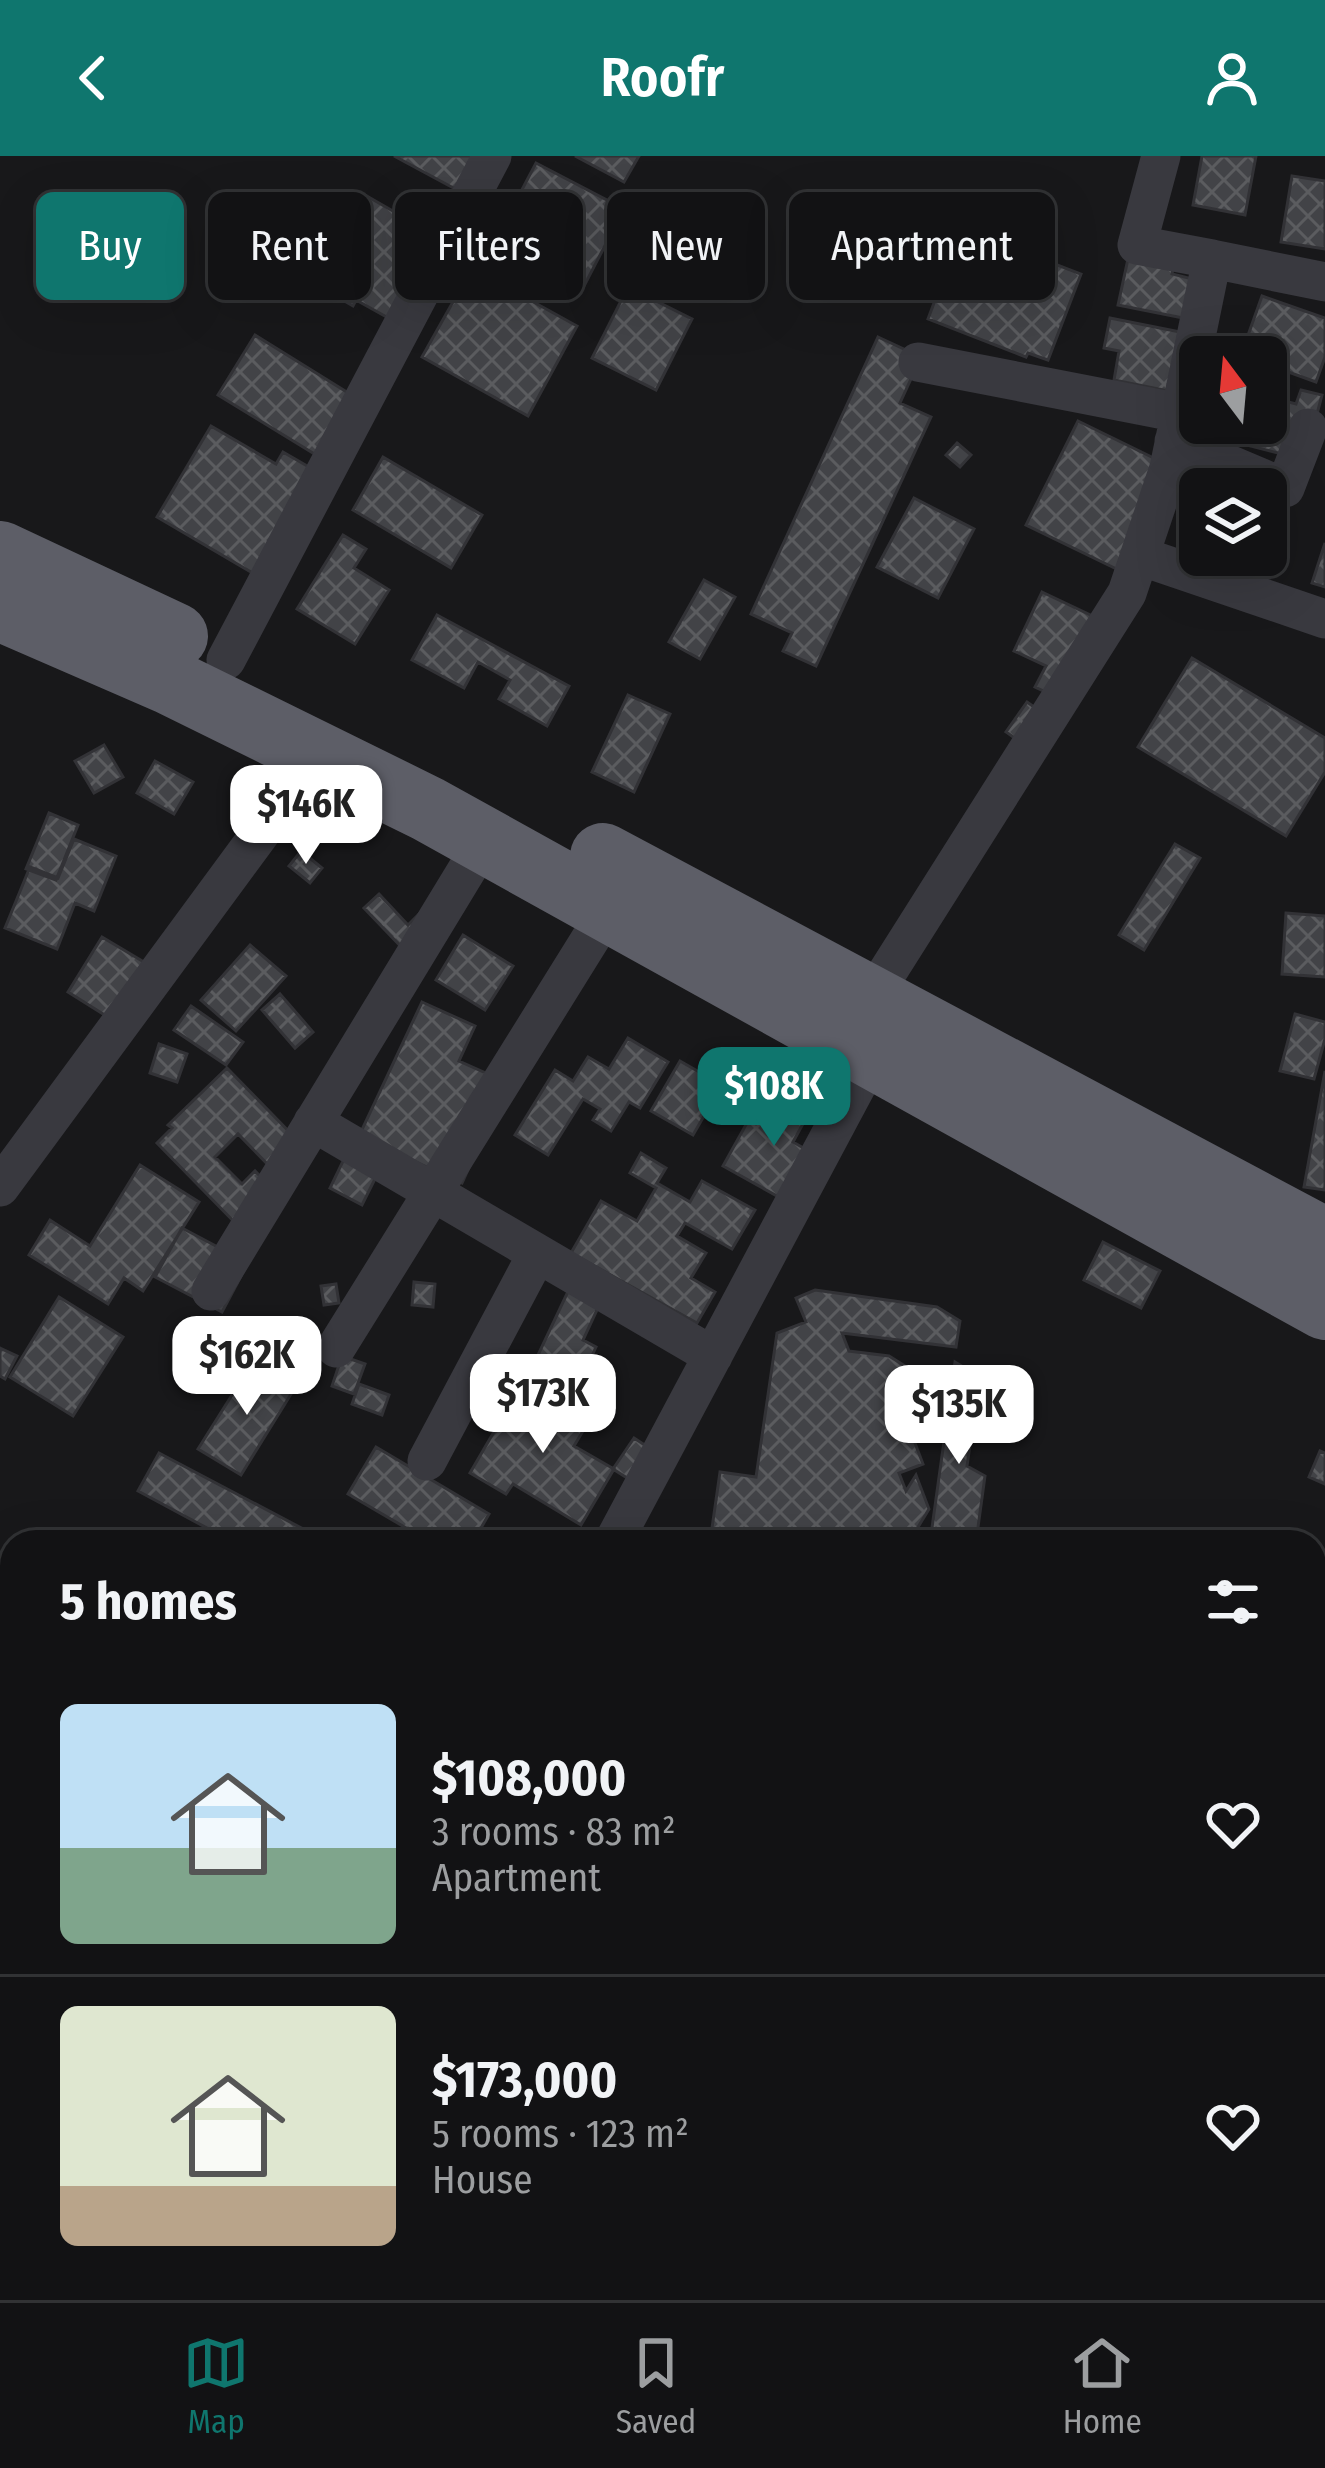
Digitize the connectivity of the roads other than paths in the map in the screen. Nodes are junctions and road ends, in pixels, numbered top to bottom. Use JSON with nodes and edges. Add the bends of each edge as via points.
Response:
{"nodes":[{"id":1,"x":492,"y":156,"type":"edge"},
{"id":2,"x":1157,"y":157,"type":"edge"},
{"id":3,"x":1212,"y":259,"type":"junction"},
{"id":4,"x":1325,"y":282,"type":"edge"},
{"id":5,"x":918,"y":362,"type":"dead end"},
{"id":6,"x":1177,"y":427,"type":"junction"},
{"id":7,"x":1308,"y":428,"type":"dead end"},
{"id":8,"x":0,"y":554,"type":"edge"},
{"id":9,"x":1140,"y":556,"type":"junction"},
{"id":10,"x":0,"y":608,"type":"edge"},
{"id":11,"x":1325,"y":620,"type":"edge"},
{"id":12,"x":226,"y":661,"type":"junction"},
{"id":13,"x":318,"y":755,"type":"junction"},
{"id":14,"x":485,"y":840,"type":"junction"},
{"id":15,"x":609,"y":909,"type":"junction"},
{"id":16,"x":872,"y":1027,"type":"junction"},
{"id":17,"x":313,"y":1122,"type":"junction"},
{"id":18,"x":0,"y":1187,"type":"edge"},
{"id":19,"x":432,"y":1193,"type":"junction"},
{"id":20,"x":1325,"y":1241,"type":"edge"},
{"id":21,"x":537,"y":1254,"type":"junction"},
{"id":22,"x":211,"y":1291,"type":"dead end"},
{"id":23,"x":1325,"y":1307,"type":"edge"},
{"id":24,"x":336,"y":1348,"type":"dead end"},
{"id":25,"x":713,"y":1355,"type":"junction"},
{"id":26,"x":427,"y":1461,"type":"dead end"},
{"id":27,"x":622,"y":1530,"type":"edge"}],
"edges":[{"from":1,"to":12,"type":"street"},
{"from":2,"to":3,"type":"street","via":[[1138,245]]},
{"from":3,"to":4,"type":"street"},
{"from":3,"to":6,"type":"street"},
{"from":5,"to":6,"type":"street"},
{"from":6,"to":7,"type":"street","via":[[1285,488]]},
{"from":6,"to":9,"type":"street"},
{"from":8,"to":12,"type":"highway"},
{"from":9,"to":11,"type":"street"},
{"from":9,"to":16,"type":"street","via":[[1127,593]]},
{"from":10,"to":13,"type":"highway"},
{"from":12,"to":16,"type":"highway"},
{"from":13,"to":14,"type":"highway"},
{"from":13,"to":18,"type":"street"},
{"from":14,"to":15,"type":"highway"},
{"from":14,"to":17,"type":"street"},
{"from":15,"to":16,"type":"highway"},
{"from":15,"to":19,"type":"street"},
{"from":16,"to":20,"type":"highway"},
{"from":16,"to":23,"type":"highway"},
{"from":16,"to":25,"type":"street"},
{"from":17,"to":19,"type":"street"},
{"from":17,"to":22,"type":"street"},
{"from":19,"to":21,"type":"street"},
{"from":19,"to":24,"type":"street"},
{"from":21,"to":25,"type":"street"},
{"from":21,"to":26,"type":"street"},
{"from":25,"to":27,"type":"street"}]}
